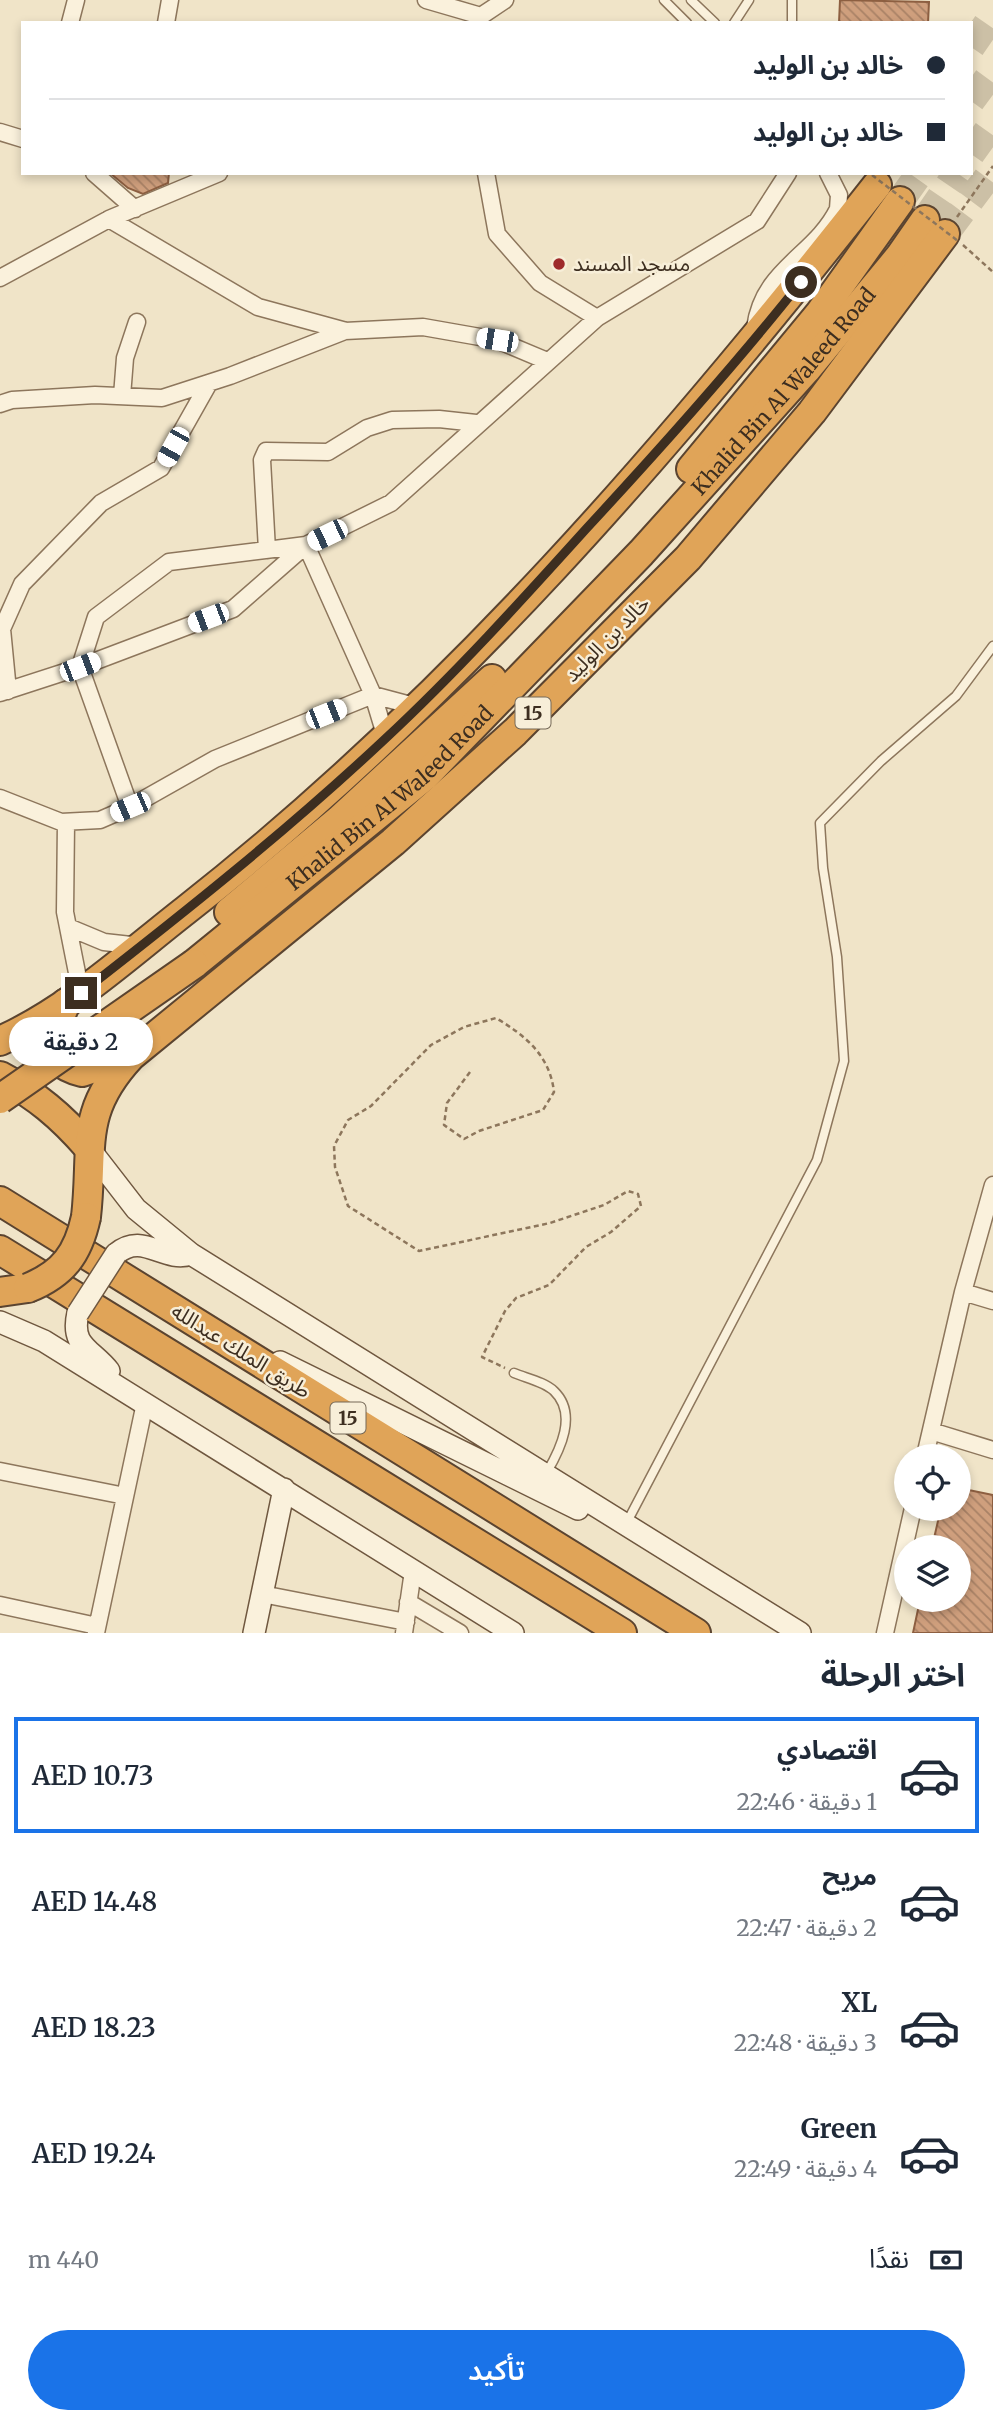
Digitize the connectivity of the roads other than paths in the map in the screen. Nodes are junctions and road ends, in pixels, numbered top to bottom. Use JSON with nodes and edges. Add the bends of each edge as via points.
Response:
{"nodes":[{"id":1,"x":76,"y":0,"type":"edge"},
{"id":2,"x":170,"y":0,"type":"edge"},
{"id":3,"x":426,"y":0,"type":"edge"},
{"id":4,"x":505,"y":0,"type":"edge"},
{"id":5,"x":664,"y":0,"type":"edge"},
{"id":6,"x":691,"y":0,"type":"edge"},
{"id":7,"x":702,"y":0,"type":"edge"},
{"id":8,"x":749,"y":0,"type":"edge"},
{"id":9,"x":792,"y":0,"type":"edge"},
{"id":10,"x":702,"y":11,"type":"junction"},
{"id":11,"x":480,"y":19,"type":"edge"},
{"id":12,"x":71,"y":21,"type":"edge"},
{"id":13,"x":166,"y":21,"type":"edge"},
{"id":14,"x":685,"y":21,"type":"edge"},
{"id":15,"x":713,"y":21,"type":"edge"},
{"id":16,"x":735,"y":21,"type":"edge"},
{"id":17,"x":792,"y":21,"type":"edge"},
{"id":18,"x":0,"y":132,"type":"edge"},
{"id":19,"x":21,"y":135,"type":"edge"},
{"id":20,"x":96,"y":175,"type":"edge"},
{"id":21,"x":214,"y":175,"type":"edge"},
{"id":22,"x":486,"y":175,"type":"edge"},
{"id":23,"x":787,"y":175,"type":"edge"},
{"id":24,"x":829,"y":175,"type":"edge"},
{"id":25,"x":875,"y":180,"type":"tunnel mouth"},
{"id":26,"x":900,"y":201,"type":"tunnel mouth"},
{"id":27,"x":135,"y":209,"type":"junction"},
{"id":28,"x":110,"y":219,"type":"junction"},
{"id":29,"x":942,"y":232,"type":"joint"},
{"id":30,"x":0,"y":278,"type":"edge"},
{"id":31,"x":597,"y":318,"type":"junction"},
{"id":32,"x":136,"y":323,"type":"dead end"},
{"id":33,"x":346,"y":331,"type":"junction"},
{"id":34,"x":755,"y":341,"type":"junction"},
{"id":35,"x":547,"y":361,"type":"junction"},
{"id":36,"x":209,"y":383,"type":"junction"},
{"id":37,"x":122,"y":396,"type":"junction"},
{"id":38,"x":0,"y":404,"type":"edge"},
{"id":39,"x":476,"y":423,"type":"junction"},
{"id":40,"x":306,"y":545,"type":"junction"},
{"id":41,"x":267,"y":550,"type":"junction"},
{"id":42,"x":993,"y":646,"type":"edge"},
{"id":43,"x":80,"y":667,"type":"junction"},
{"id":44,"x":4,"y":692,"type":"edge"},
{"id":45,"x":373,"y":695,"type":"junction"},
{"id":46,"x":418,"y":707,"type":"junction"},
{"id":47,"x":386,"y":738,"type":"junction"},
{"id":48,"x":0,"y":798,"type":"edge"},
{"id":49,"x":130,"y":807,"type":"junction"},
{"id":50,"x":66,"y":822,"type":"junction"},
{"id":51,"x":68,"y":928,"type":"junction"},
{"id":52,"x":140,"y":946,"type":"junction"},
{"id":53,"x":189,"y":957,"type":"junction"},
{"id":54,"x":73,"y":998,"type":"junction"},
{"id":55,"x":0,"y":1041,"type":"edge"},
{"id":56,"x":131,"y":1056,"type":"junction"},
{"id":57,"x":0,"y":1077,"type":"edge"},
{"id":58,"x":0,"y":1099,"type":"edge"},
{"id":59,"x":88,"y":1147,"type":"junction"},
{"id":60,"x":993,"y":1185,"type":"edge"},
{"id":61,"x":0,"y":1201,"type":"edge"},
{"id":62,"x":0,"y":1250,"type":"edge"},
{"id":63,"x":191,"y":1254,"type":"junction"},
{"id":64,"x":0,"y":1292,"type":"edge"},
{"id":65,"x":962,"y":1292,"type":"junction"},
{"id":66,"x":993,"y":1301,"type":"edge"},
{"id":67,"x":172,"y":1308,"type":"junction"},
{"id":68,"x":0,"y":1322,"type":"edge"},
{"id":69,"x":514,"y":1373,"type":"road end"},
{"id":70,"x":117,"y":1386,"type":"junction"},
{"id":71,"x":145,"y":1404,"type":"junction"},
{"id":72,"x":931,"y":1431,"type":"junction"},
{"id":73,"x":928,"y":1444,"type":"edge"},
{"id":74,"x":993,"y":1450,"type":"edge"},
{"id":75,"x":0,"y":1471,"type":"edge"},
{"id":76,"x":545,"y":1475,"type":"junction"},
{"id":77,"x":284,"y":1489,"type":"junction"},
{"id":78,"x":125,"y":1496,"type":"junction"},
{"id":79,"x":910,"y":1521,"type":"edge"},
{"id":80,"x":626,"y":1524,"type":"junction"},
{"id":81,"x":693,"y":1565,"type":"junction"},
{"id":82,"x":413,"y":1571,"type":"junction"},
{"id":83,"x":262,"y":1594,"type":"junction"},
{"id":84,"x":408,"y":1602,"type":"junction"},
{"id":85,"x":0,"y":1605,"type":"edge"},
{"id":86,"x":405,"y":1627,"type":"edge"},
{"id":87,"x":96,"y":1630,"type":"edge"},
{"id":88,"x":254,"y":1633,"type":"edge"},
{"id":89,"x":460,"y":1633,"type":"edge"},
{"id":90,"x":513,"y":1633,"type":"edge"},
{"id":91,"x":622,"y":1633,"type":"edge"},
{"id":92,"x":696,"y":1633,"type":"edge"},
{"id":93,"x":800,"y":1633,"type":"edge"},
{"id":94,"x":885,"y":1633,"type":"edge"}],
"edges":[{"from":1,"to":12,"type":"street"},
{"from":2,"to":13,"type":"street"},
{"from":3,"to":11,"type":"street"},
{"from":4,"to":11,"type":"street"},
{"from":5,"to":14,"type":"lane"},
{"from":6,"to":10,"type":"lane"},
{"from":7,"to":10,"type":"lane"},
{"from":8,"to":16,"type":"lane"},
{"from":9,"to":17,"type":"lane"},
{"from":10,"to":15,"type":"lane"},
{"from":18,"to":19,"type":"street"},
{"from":20,"to":27,"type":"street"},
{"from":21,"to":27,"type":"street"},
{"from":22,"to":31,"type":"street","via":[[497,234],[540,283]]},
{"from":23,"to":31,"type":"street","via":[[757,222]]},
{"from":24,"to":34,"type":"street","via":[[839,195],[838,209],[769,288],[759,308]]},
{"from":25,"to":34,"type":"highway","number":"15"},
{"from":26,"to":53,"type":"highway","name":"Khalid Bin Al Waleed Road","via":[[752,398],[550,621],[470,702]]},
{"from":27,"to":28,"type":"street"},
{"from":28,"to":30,"type":"street"},
{"from":28,"to":33,"type":"street","via":[[258,307]]},
{"from":29,"to":53,"type":"highway","name":"Khalid Bin Al Waleed Road","via":[[900,256],[806,370],[641,552],[424,777]]},
{"from":29,"to":56,"type":"highway","name":"خالد بن الوليد","number":"15","via":[[812,412],[688,558],[515,732],[393,842]]},
{"from":31,"to":35,"type":"street"},
{"from":32,"to":37,"type":"street","via":[[125,358]]},
{"from":33,"to":35,"type":"street","via":[[423,327],[497,340]]},
{"from":33,"to":36,"type":"street"},
{"from":34,"to":46,"type":"highway","number":"15","via":[[511,613]]},
{"from":35,"to":39,"type":"street"},
{"from":36,"to":37,"type":"street","via":[[162,398]]},
{"from":36,"to":44,"type":"street","via":[[161,468],[101,503],[22,584],[2,629]]},
{"from":37,"to":38,"type":"street"},
{"from":39,"to":40,"type":"street","via":[[391,503]]},
{"from":39,"to":41,"type":"street","via":[[439,418],[392,421],[368,428],[328,452],[266,451],[262,460]]},
{"from":40,"to":41,"type":"street"},
{"from":40,"to":43,"type":"street","via":[[233,609]]},
{"from":40,"to":45,"type":"street"},
{"from":41,"to":43,"type":"street","via":[[169,562],[96,617]]},
{"from":42,"to":80,"type":"lane","via":[[956,696],[881,761],[820,823],[844,1061],[817,1160]]},
{"from":43,"to":44,"type":"street"},
{"from":43,"to":49,"type":"street"},
{"from":45,"to":46,"type":"street"},
{"from":45,"to":47,"type":"street"},
{"from":45,"to":49,"type":"street","via":[[215,759]]},
{"from":46,"to":47,"type":"highway","number":"15"},
{"from":47,"to":52,"type":"highway","number":"15","via":[[233,873]]},
{"from":48,"to":50,"type":"street"},
{"from":49,"to":50,"type":"street","via":[[100,820]]},
{"from":50,"to":51,"type":"street","via":[[63,874]]},
{"from":51,"to":52,"type":"street","via":[[103,942]]},
{"from":51,"to":54,"type":"street"},
{"from":52,"to":54,"type":"highway","number":"15"},
{"from":53,"to":57,"type":"highway","name":"Khalid Bin Al Waleed Road"},
{"from":53,"to":58,"type":"highway","name":"Khalid Bin Al Waleed Road","bridge":true},
{"from":54,"to":55,"type":"highway","number":"15","via":[[40,1023]]},
{"from":54,"to":56,"type":"highway","number":"15","via":[[53,1031],[52,1050],[59,1063],[82,1072]]},
{"from":56,"to":59,"type":"highway","name":"خالد بن الوليد","number":"15","via":[[110,1078],[96,1105]]},
{"from":57,"to":59,"type":"highway","via":[[36,1095]]},
{"from":59,"to":63,"type":"main road","via":[[136,1209]]},
{"from":59,"to":64,"type":"highway","name":"خالد بن الوليد","number":"15","bridge":true,"via":[[86,1217],[68,1261],[51,1279]]},
{"from":60,"to":65,"type":"street"},
{"from":61,"to":67,"type":"highway","name":"طريق الملك عبدالله","number":"15"},
{"from":62,"to":91,"type":"highway","name":"طريق الملك عبدالله","number":"15"},
{"from":63,"to":70,"type":"main road","bridge":true,"via":[[172,1256],[135,1244],[116,1254],[78,1313],[80,1343],[103,1363]]},
{"from":63,"to":76,"type":"main road"},
{"from":65,"to":66,"type":"street"},
{"from":65,"to":72,"type":"street"},
{"from":67,"to":81,"type":"main road"},
{"from":67,"to":92,"type":"highway","name":"طريق الملك عبدالله","number":"15"},
{"from":68,"to":70,"type":"main road","via":[[44,1341]]},
{"from":69,"to":76,"type":"lane","via":[[555,1391],[564,1410],[561,1448]]},
{"from":70,"to":71,"type":"main road"},
{"from":71,"to":77,"type":"main road"},
{"from":71,"to":78,"type":"street"},
{"from":72,"to":73,"type":"street"},
{"from":72,"to":74,"type":"street"},
{"from":75,"to":78,"type":"street"},
{"from":76,"to":80,"type":"main road"},
{"from":77,"to":82,"type":"main road"},
{"from":77,"to":83,"type":"main road"},
{"from":78,"to":87,"type":"street"},
{"from":79,"to":94,"type":"street"},
{"from":80,"to":81,"type":"main road"},
{"from":81,"to":93,"type":"main road"},
{"from":82,"to":84,"type":"street"},
{"from":82,"to":90,"type":"main road"},
{"from":83,"to":86,"type":"street"},
{"from":83,"to":88,"type":"main road"},
{"from":84,"to":86,"type":"street"},
{"from":84,"to":89,"type":"street"},
{"from":85,"to":87,"type":"street"}]}
